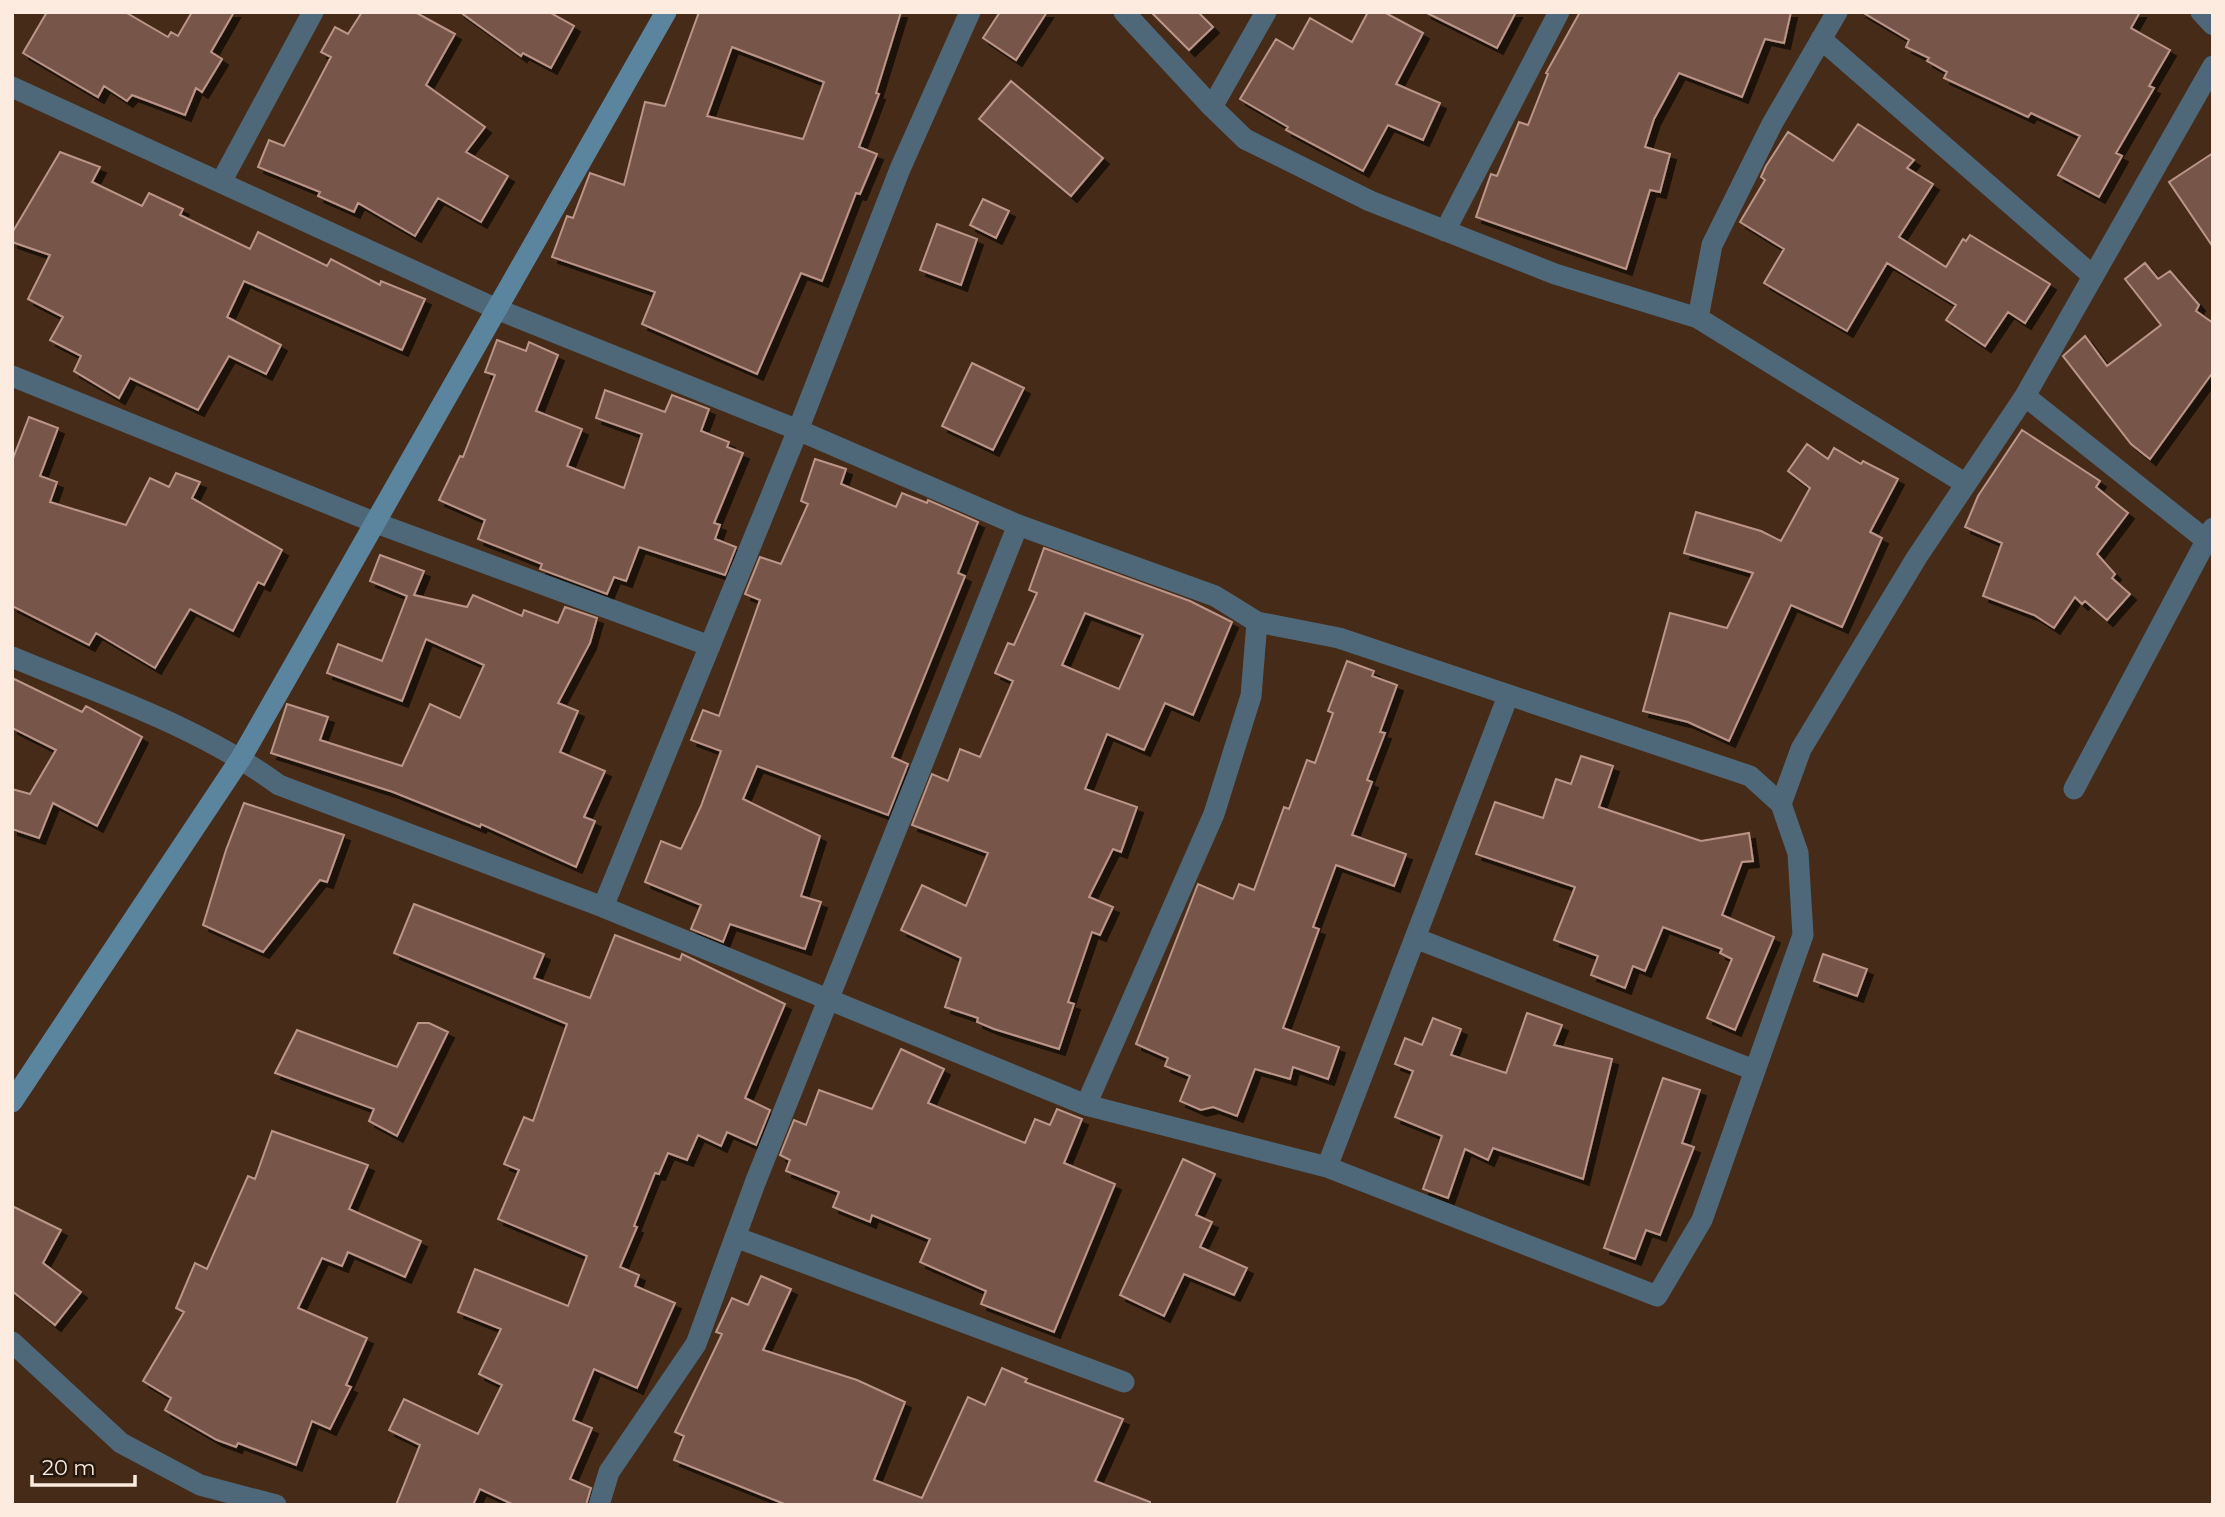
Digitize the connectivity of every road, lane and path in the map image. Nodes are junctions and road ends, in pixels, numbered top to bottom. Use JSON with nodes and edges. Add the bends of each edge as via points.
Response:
{"nodes":[{"id":1,"x":313,"y":12,"type":"edge"},
{"id":2,"x":666,"y":12,"type":"edge"},
{"id":3,"x":970,"y":12,"type":"edge"},
{"id":4,"x":1124,"y":12,"type":"edge"},
{"id":5,"x":1266,"y":12,"type":"edge"},
{"id":6,"x":1559,"y":12,"type":"edge"},
{"id":7,"x":1837,"y":12,"type":"edge"},
{"id":8,"x":2201,"y":12,"type":"edge"},
{"id":9,"x":2213,"y":25,"type":"edge"},
{"id":10,"x":1821,"y":39,"type":"junction"},
{"id":11,"x":2213,"y":66,"type":"edge"},
{"id":12,"x":12,"y":87,"type":"edge"},
{"id":13,"x":1212,"y":107,"type":"junction"},
{"id":14,"x":221,"y":182,"type":"junction"},
{"id":15,"x":1445,"y":231,"type":"junction"},
{"id":16,"x":2093,"y":276,"type":"junction"},
{"id":17,"x":499,"y":310,"type":"junction"},
{"id":18,"x":1698,"y":318,"type":"junction"},
{"id":19,"x":12,"y":376,"type":"edge"},
{"id":20,"x":2025,"y":396,"type":"junction"},
{"id":21,"x":798,"y":430,"type":"junction"},
{"id":22,"x":1966,"y":484,"type":"junction"},
{"id":23,"x":376,"y":523,"type":"junction"},
{"id":24,"x":1018,"y":525,"type":"junction"},
{"id":25,"x":2210,"y":534,"type":"edge"},
{"id":26,"x":1257,"y":622,"type":"junction"},
{"id":27,"x":710,"y":646,"type":"junction"},
{"id":28,"x":12,"y":657,"type":"edge"},
{"id":29,"x":1508,"y":696,"type":"junction"},
{"id":30,"x":241,"y":758,"type":"junction"},
{"id":31,"x":2074,"y":789,"type":"dead end"},
{"id":32,"x":1781,"y":804,"type":"junction"},
{"id":33,"x":603,"y":907,"type":"junction"},
{"id":34,"x":1415,"y":938,"type":"junction"},
{"id":35,"x":829,"y":1002,"type":"junction"},
{"id":36,"x":1754,"y":1070,"type":"junction"},
{"id":37,"x":12,"y":1102,"type":"edge"},
{"id":38,"x":1086,"y":1105,"type":"junction"},
{"id":39,"x":1327,"y":1167,"type":"junction"},
{"id":40,"x":735,"y":1237,"type":"junction"},
{"id":41,"x":12,"y":1342,"type":"edge"},
{"id":42,"x":1124,"y":1382,"type":"dead end"},
{"id":43,"x":276,"y":1505,"type":"edge"},
{"id":44,"x":599,"y":1505,"type":"edge"}],
"edges":[{"from":1,"to":14,"type":"street"},
{"from":2,"to":17,"type":"main road"},
{"from":3,"to":21,"type":"street","via":[[900,169]]},
{"from":4,"to":13,"type":"street"},
{"from":5,"to":13,"type":"street"},
{"from":6,"to":15,"type":"street"},
{"from":7,"to":10,"type":"street"},
{"from":8,"to":9,"type":"street"},
{"from":10,"to":16,"type":"street"},
{"from":10,"to":18,"type":"street","via":[[1772,124],[1712,245]]},
{"from":11,"to":16,"type":"street"},
{"from":12,"to":14,"type":"street"},
{"from":13,"to":15,"type":"street","via":[[1244,139],[1370,201]]},
{"from":14,"to":17,"type":"street"},
{"from":15,"to":18,"type":"street","via":[[1555,274]]},
{"from":16,"to":20,"type":"street"},
{"from":17,"to":21,"type":"street"},
{"from":17,"to":23,"type":"main road"},
{"from":18,"to":22,"type":"street"},
{"from":19,"to":23,"type":"street"},
{"from":20,"to":22,"type":"street"},
{"from":20,"to":25,"type":"street"},
{"from":21,"to":24,"type":"street"},
{"from":21,"to":27,"type":"street"},
{"from":22,"to":32,"type":"street","via":[[1801,749]]},
{"from":23,"to":27,"type":"street"},
{"from":23,"to":30,"type":"main road"},
{"from":24,"to":26,"type":"street","via":[[1214,596]]},
{"from":24,"to":35,"type":"street"},
{"from":25,"to":31,"type":"street"},
{"from":26,"to":29,"type":"street","via":[[1339,638]]},
{"from":26,"to":38,"type":"street","via":[[1251,696],[1214,814]]},
{"from":27,"to":33,"type":"street"},
{"from":28,"to":30,"type":"street"},
{"from":29,"to":32,"type":"street","via":[[1750,776]]},
{"from":29,"to":34,"type":"street"},
{"from":30,"to":33,"type":"street","via":[[279,785]]},
{"from":30,"to":37,"type":"main road"},
{"from":32,"to":36,"type":"street","via":[[1798,853],[1802,934]]},
{"from":33,"to":35,"type":"street"},
{"from":34,"to":36,"type":"street"},
{"from":34,"to":39,"type":"street"},
{"from":35,"to":38,"type":"street"},
{"from":35,"to":40,"type":"street"},
{"from":36,"to":39,"type":"street","via":[[1702,1220],[1657,1296]]},
{"from":38,"to":39,"type":"street"},
{"from":40,"to":42,"type":"street"},
{"from":40,"to":44,"type":"street","via":[[696,1344],[609,1472]]},
{"from":41,"to":43,"type":"street","via":[[121,1443],[200,1485]]}]}
